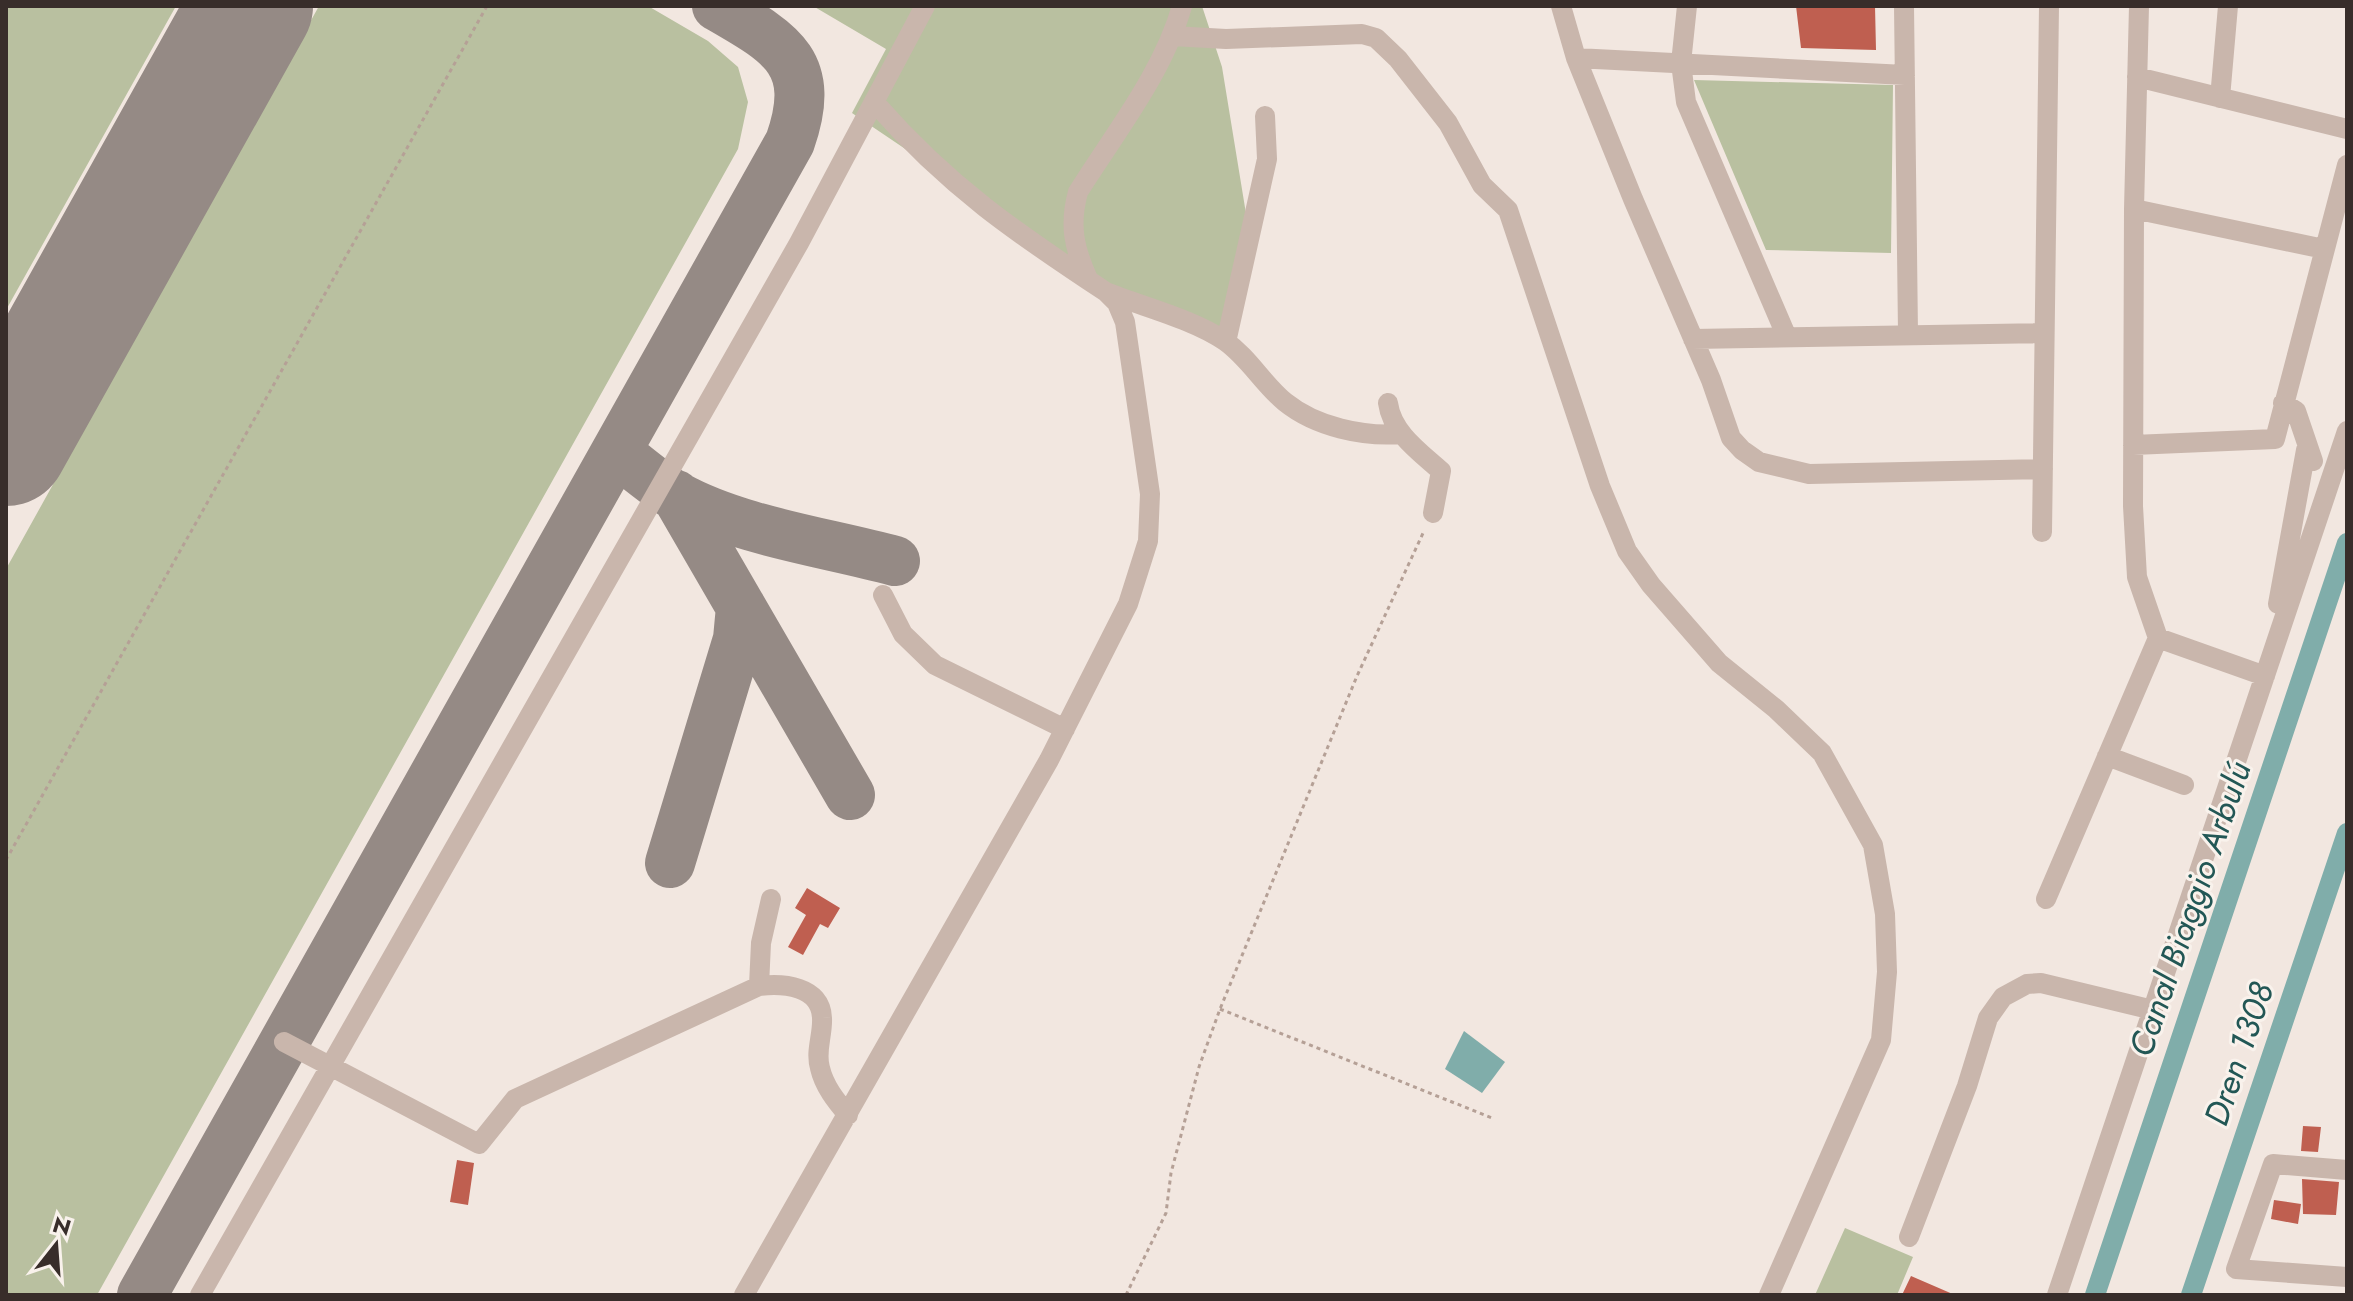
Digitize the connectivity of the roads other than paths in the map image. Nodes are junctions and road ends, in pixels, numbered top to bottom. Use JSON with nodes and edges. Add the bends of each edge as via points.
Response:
{"nodes":[{"id":1,"x":925,"y":6,"type":"edge"},
{"id":2,"x":1182,"y":6,"type":"edge"},
{"id":3,"x":1561,"y":6,"type":"edge"},
{"id":4,"x":1687,"y":6,"type":"edge"},
{"id":5,"x":1904,"y":6,"type":"edge"},
{"id":6,"x":2049,"y":6,"type":"edge"},
{"id":7,"x":2139,"y":6,"type":"edge"},
{"id":8,"x":2228,"y":6,"type":"edge"},
{"id":9,"x":1172,"y":36,"type":"junction"},
{"id":10,"x":1576,"y":58,"type":"junction"},
{"id":11,"x":1681,"y":63,"type":"junction"},
{"id":12,"x":1905,"y":75,"type":"junction"},
{"id":13,"x":2137,"y":77,"type":"junction"},
{"id":14,"x":2220,"y":98,"type":"junction"},
{"id":15,"x":876,"y":104,"type":"junction"},
{"id":16,"x":1265,"y":116,"type":"dead end"},
{"id":17,"x":2347,"y":129,"type":"edge"},
{"id":18,"x":2347,"y":165,"type":"edge"},
{"id":19,"x":2134,"y":209,"type":"junction"},
{"id":20,"x":2324,"y":249,"type":"junction"},
{"id":21,"x":1088,"y":280,"type":"junction"},
{"id":22,"x":1106,"y":292,"type":"junction"},
{"id":23,"x":1908,"y":333,"type":"junction"},
{"id":24,"x":2044,"y":333,"type":"junction"},
{"id":25,"x":1786,"y":335,"type":"junction"},
{"id":26,"x":1693,"y":339,"type":"junction"},
{"id":27,"x":1226,"y":342,"type":"junction"},
{"id":28,"x":1388,"y":403,"type":"dead end"},
{"id":29,"x":2283,"y":403,"type":"junction"},
{"id":30,"x":2347,"y":431,"type":"edge"},
{"id":31,"x":1401,"y":434,"type":"junction"},
{"id":32,"x":2133,"y":445,"type":"junction"},
{"id":33,"x":2306,"y":450,"type":"junction"},
{"id":34,"x":2043,"y":469,"type":"junction"},
{"id":35,"x":2328,"y":487,"type":"junction"},
{"id":36,"x":1433,"y":513,"type":"road end"},
{"id":37,"x":2042,"y":532,"type":"dead end"},
{"id":38,"x":883,"y":595,"type":"dead end"},
{"id":39,"x":2158,"y":638,"type":"junction"},
{"id":40,"x":2273,"y":651,"type":"junction"},
{"id":41,"x":2265,"y":676,"type":"junction"},
{"id":42,"x":1065,"y":729,"type":"junction"},
{"id":43,"x":2107,"y":756,"type":"junction"},
{"id":44,"x":2184,"y":785,"type":"dead end"},
{"id":45,"x":771,"y":899,"type":"dead end"},
{"id":46,"x":2046,"y":899,"type":"dead end"},
{"id":47,"x":759,"y":986,"type":"junction"},
{"id":48,"x":2153,"y":1010,"type":"junction"},
{"id":49,"x":284,"y":1042,"type":"dead end"},
{"id":50,"x":331,"y":1066,"type":"junction"},
{"id":51,"x":848,"y":1115,"type":"junction"},
{"id":52,"x":2347,"y":1170,"type":"edge"},
{"id":53,"x":1909,"y":1237,"type":"dead end"},
{"id":54,"x":2347,"y":1277,"type":"edge"},
{"id":55,"x":200,"y":1295,"type":"edge"},
{"id":56,"x":744,"y":1295,"type":"edge"},
{"id":57,"x":1769,"y":1295,"type":"edge"},
{"id":58,"x":2057,"y":1295,"type":"edge"}],
"edges":[{"from":1,"to":15,"type":"street"},
{"from":2,"to":9,"type":"street"},
{"from":3,"to":10,"type":"street"},
{"from":4,"to":11,"type":"street"},
{"from":5,"to":12,"type":"street"},
{"from":6,"to":24,"type":"street"},
{"from":7,"to":13,"type":"street"},
{"from":8,"to":14,"type":"street"},
{"from":9,"to":21,"type":"street","via":[[1078,192],[1073,238]]},
{"from":9,"to":57,"type":"street","via":[[1362,34],[1376,38],[1398,59],[1448,123],[1482,185],[1508,210],[1600,486],[1627,551],[1719,663],[1822,753],[1873,845],[1885,914],[1881,1040]]},
{"from":10,"to":11,"type":"street"},
{"from":10,"to":26,"type":"street"},
{"from":11,"to":12,"type":"street"},
{"from":11,"to":25,"type":"street","via":[[1686,102]]},
{"from":12,"to":23,"type":"street"},
{"from":13,"to":14,"type":"street"},
{"from":13,"to":19,"type":"street"},
{"from":14,"to":17,"type":"street"},
{"from":15,"to":21,"type":"street","via":[[952,183]]},
{"from":15,"to":50,"type":"street"},
{"from":16,"to":27,"type":"street","via":[[1267,159]]},
{"from":18,"to":20,"type":"street"},
{"from":19,"to":20,"type":"street"},
{"from":19,"to":32,"type":"street"},
{"from":20,"to":29,"type":"street"},
{"from":21,"to":22,"type":"street"},
{"from":22,"to":27,"type":"street"},
{"from":22,"to":42,"type":"street","via":[[1125,322],[1151,518],[1128,604]]},
{"from":23,"to":24,"type":"street"},
{"from":23,"to":25,"type":"street"},
{"from":24,"to":34,"type":"street"},
{"from":25,"to":26,"type":"street"},
{"from":26,"to":34,"type":"street","via":[[1731,438],[1759,462],[1809,474]]},
{"from":27,"to":31,"type":"street","via":[[1286,402],[1318,421],[1376,436]]},
{"from":28,"to":31,"type":"street"},
{"from":29,"to":32,"type":"street","via":[[2275,439]]},
{"from":29,"to":33,"type":"street","via":[[2296,411]]},
{"from":30,"to":35,"type":"street"},
{"from":31,"to":36,"type":"street","via":[[1441,471]]},
{"from":32,"to":39,"type":"street","via":[[2137,577]]},
{"from":33,"to":35,"type":"street"},
{"from":33,"to":40,"type":"street"},
{"from":34,"to":37,"type":"street"},
{"from":35,"to":40,"type":"street"},
{"from":38,"to":42,"type":"street","via":[[903,634],[935,665]]},
{"from":39,"to":41,"type":"street"},
{"from":39,"to":43,"type":"street"},
{"from":40,"to":41,"type":"street"},
{"from":41,"to":48,"type":"street"},
{"from":42,"to":51,"type":"street"},
{"from":43,"to":44,"type":"street"},
{"from":43,"to":46,"type":"street"},
{"from":45,"to":47,"type":"street"},
{"from":47,"to":50,"type":"street","via":[[515,1099],[479,1144]]},
{"from":47,"to":51,"type":"street","via":[[782,983],[801,989],[818,1004],[820,1070]]},
{"from":48,"to":53,"type":"street","via":[[2041,983],[2003,997],[1988,1018]]},
{"from":48,"to":58,"type":"street"},
{"from":49,"to":50,"type":"street"},
{"from":50,"to":55,"type":"street"},
{"from":51,"to":56,"type":"street"},
{"from":52,"to":54,"type":"street","via":[[2273,1164],[2236,1269]]}]}
